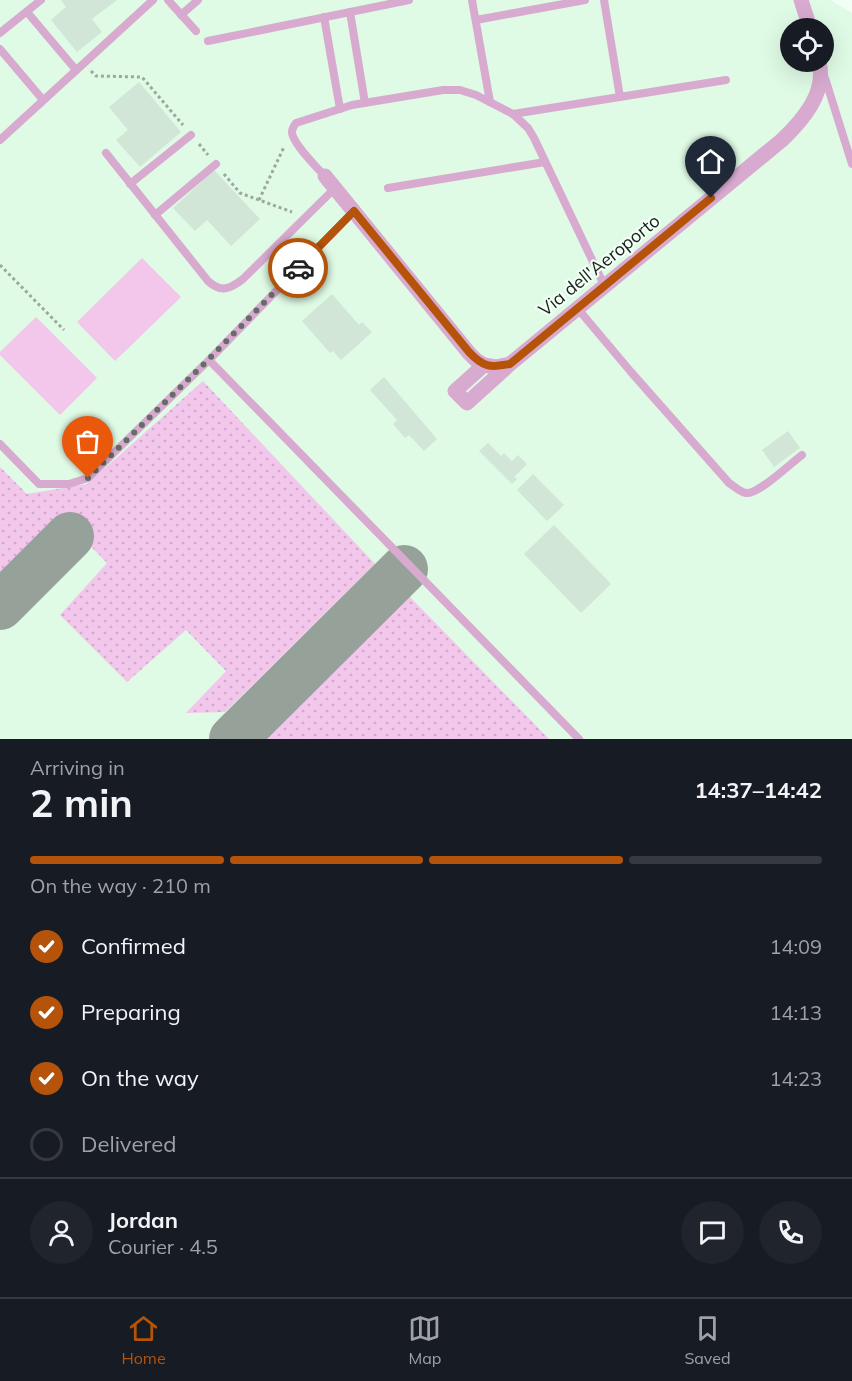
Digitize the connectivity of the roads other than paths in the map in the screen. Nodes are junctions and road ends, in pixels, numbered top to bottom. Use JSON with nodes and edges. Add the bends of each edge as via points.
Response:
{"nodes":[{"id":1,"x":41,"y":0,"type":"edge"},
{"id":2,"x":153,"y":0,"type":"edge"},
{"id":3,"x":168,"y":0,"type":"edge"},
{"id":4,"x":198,"y":0,"type":"edge"},
{"id":5,"x":409,"y":0,"type":"edge"},
{"id":6,"x":472,"y":0,"type":"edge"},
{"id":7,"x":585,"y":0,"type":"edge"},
{"id":8,"x":604,"y":0,"type":"edge"},
{"id":9,"x":801,"y":0,"type":"edge"},
{"id":10,"x":27,"y":12,"type":"junction"},
{"id":11,"x":350,"y":12,"type":"junction"},
{"id":12,"x":181,"y":15,"type":"junction"},
{"id":13,"x":324,"y":17,"type":"junction"},
{"id":14,"x":807,"y":18,"type":"edge"},
{"id":15,"x":476,"y":20,"type":"junction"},
{"id":16,"x":196,"y":31,"type":"dead end"},
{"id":17,"x":0,"y":33,"type":"edge"},
{"id":18,"x":208,"y":41,"type":"dead end"},
{"id":19,"x":0,"y":49,"type":"edge"},
{"id":20,"x":76,"y":70,"type":"junction"},
{"id":21,"x":821,"y":72,"type":"edge"},
{"id":22,"x":823,"y":72,"type":"edge"},
{"id":23,"x":726,"y":80,"type":"dead end"},
{"id":24,"x":620,"y":97,"type":"junction"},
{"id":25,"x":44,"y":100,"type":"junction"},
{"id":26,"x":490,"y":102,"type":"junction"},
{"id":27,"x":364,"y":103,"type":"junction"},
{"id":28,"x":340,"y":109,"type":"junction"},
{"id":29,"x":513,"y":114,"type":"junction"},
{"id":30,"x":191,"y":135,"type":"dead end"},
{"id":31,"x":0,"y":140,"type":"edge"},
{"id":32,"x":106,"y":153,"type":"dead end"},
{"id":33,"x":545,"y":162,"type":"junction"},
{"id":34,"x":216,"y":164,"type":"dead end"},
{"id":35,"x":852,"y":164,"type":"edge"},
{"id":36,"x":330,"y":182,"type":"junction"},
{"id":37,"x":130,"y":184,"type":"junction"},
{"id":38,"x":388,"y":188,"type":"dead end"},
{"id":39,"x":354,"y":211,"type":"junction"},
{"id":40,"x":155,"y":215,"type":"junction"},
{"id":41,"x":605,"y":287,"type":"junction"},
{"id":42,"x":578,"y":309,"type":"junction"},
{"id":43,"x":208,"y":360,"type":"junction"},
{"id":44,"x":510,"y":364,"type":"junction"},
{"id":45,"x":484,"y":365,"type":"junction"},
{"id":46,"x":0,"y":444,"type":"edge"},
{"id":47,"x":802,"y":454,"type":"dead end"},
{"id":48,"x":579,"y":739,"type":"edge"}],
"edges":[{"from":1,"to":10,"type":"lane"},
{"from":2,"to":20,"type":"lane"},
{"from":3,"to":12,"type":"lane"},
{"from":4,"to":12,"type":"lane"},
{"from":5,"to":11,"type":"lane"},
{"from":6,"to":15,"type":"lane"},
{"from":7,"to":15,"type":"lane"},
{"from":8,"to":24,"type":"lane"},
{"from":9,"to":14,"type":"street"},
{"from":10,"to":17,"type":"lane"},
{"from":10,"to":20,"type":"lane"},
{"from":11,"to":13,"type":"lane"},
{"from":11,"to":27,"type":"lane"},
{"from":12,"to":16,"type":"lane"},
{"from":13,"to":18,"type":"lane"},
{"from":13,"to":28,"type":"lane"},
{"from":15,"to":26,"type":"lane"},
{"from":19,"to":25,"type":"lane"},
{"from":20,"to":25,"type":"lane"},
{"from":21,"to":41,"type":"street","name":"Via dell'Aeroporto","via":[[818,91],[808,110],[782,140]]},
{"from":22,"to":35,"type":"lane"},
{"from":23,"to":24,"type":"lane"},
{"from":24,"to":29,"type":"lane"},
{"from":25,"to":31,"type":"lane"},
{"from":26,"to":27,"type":"lane","via":[[460,90],[443,90]]},
{"from":26,"to":29,"type":"lane"},
{"from":27,"to":28,"type":"lane"},
{"from":28,"to":36,"type":"lane","via":[[296,123],[292,133]]},
{"from":29,"to":33,"type":"lane","via":[[528,128]]},
{"from":30,"to":37,"type":"lane"},
{"from":32,"to":37,"type":"lane"},
{"from":33,"to":38,"type":"lane"},
{"from":33,"to":41,"type":"lane"},
{"from":34,"to":40,"type":"lane"},
{"from":36,"to":39,"type":"street"},
{"from":36,"to":40,"type":"lane","via":[[243,279],[227,289],[208,281]]},
{"from":37,"to":40,"type":"lane"},
{"from":39,"to":43,"type":"lane"},
{"from":39,"to":45,"type":"street","via":[[469,352]]},
{"from":41,"to":42,"type":"street","name":"Via dell'Aeroporto"},
{"from":42,"to":44,"type":"street","name":"Via dell'Aeroporto"},
{"from":42,"to":47,"type":"lane","via":[[736,488],[745,493],[758,490]]},
{"from":43,"to":46,"type":"lane","via":[[88,478],[69,484],[39,483]]},
{"from":43,"to":48,"type":"lane"},
{"from":44,"to":45,"type":"street"},
{"from":44,"to":45,"type":"street","name":"Via dell'Aeroporto","via":[[467,404],[455,392]]}]}
